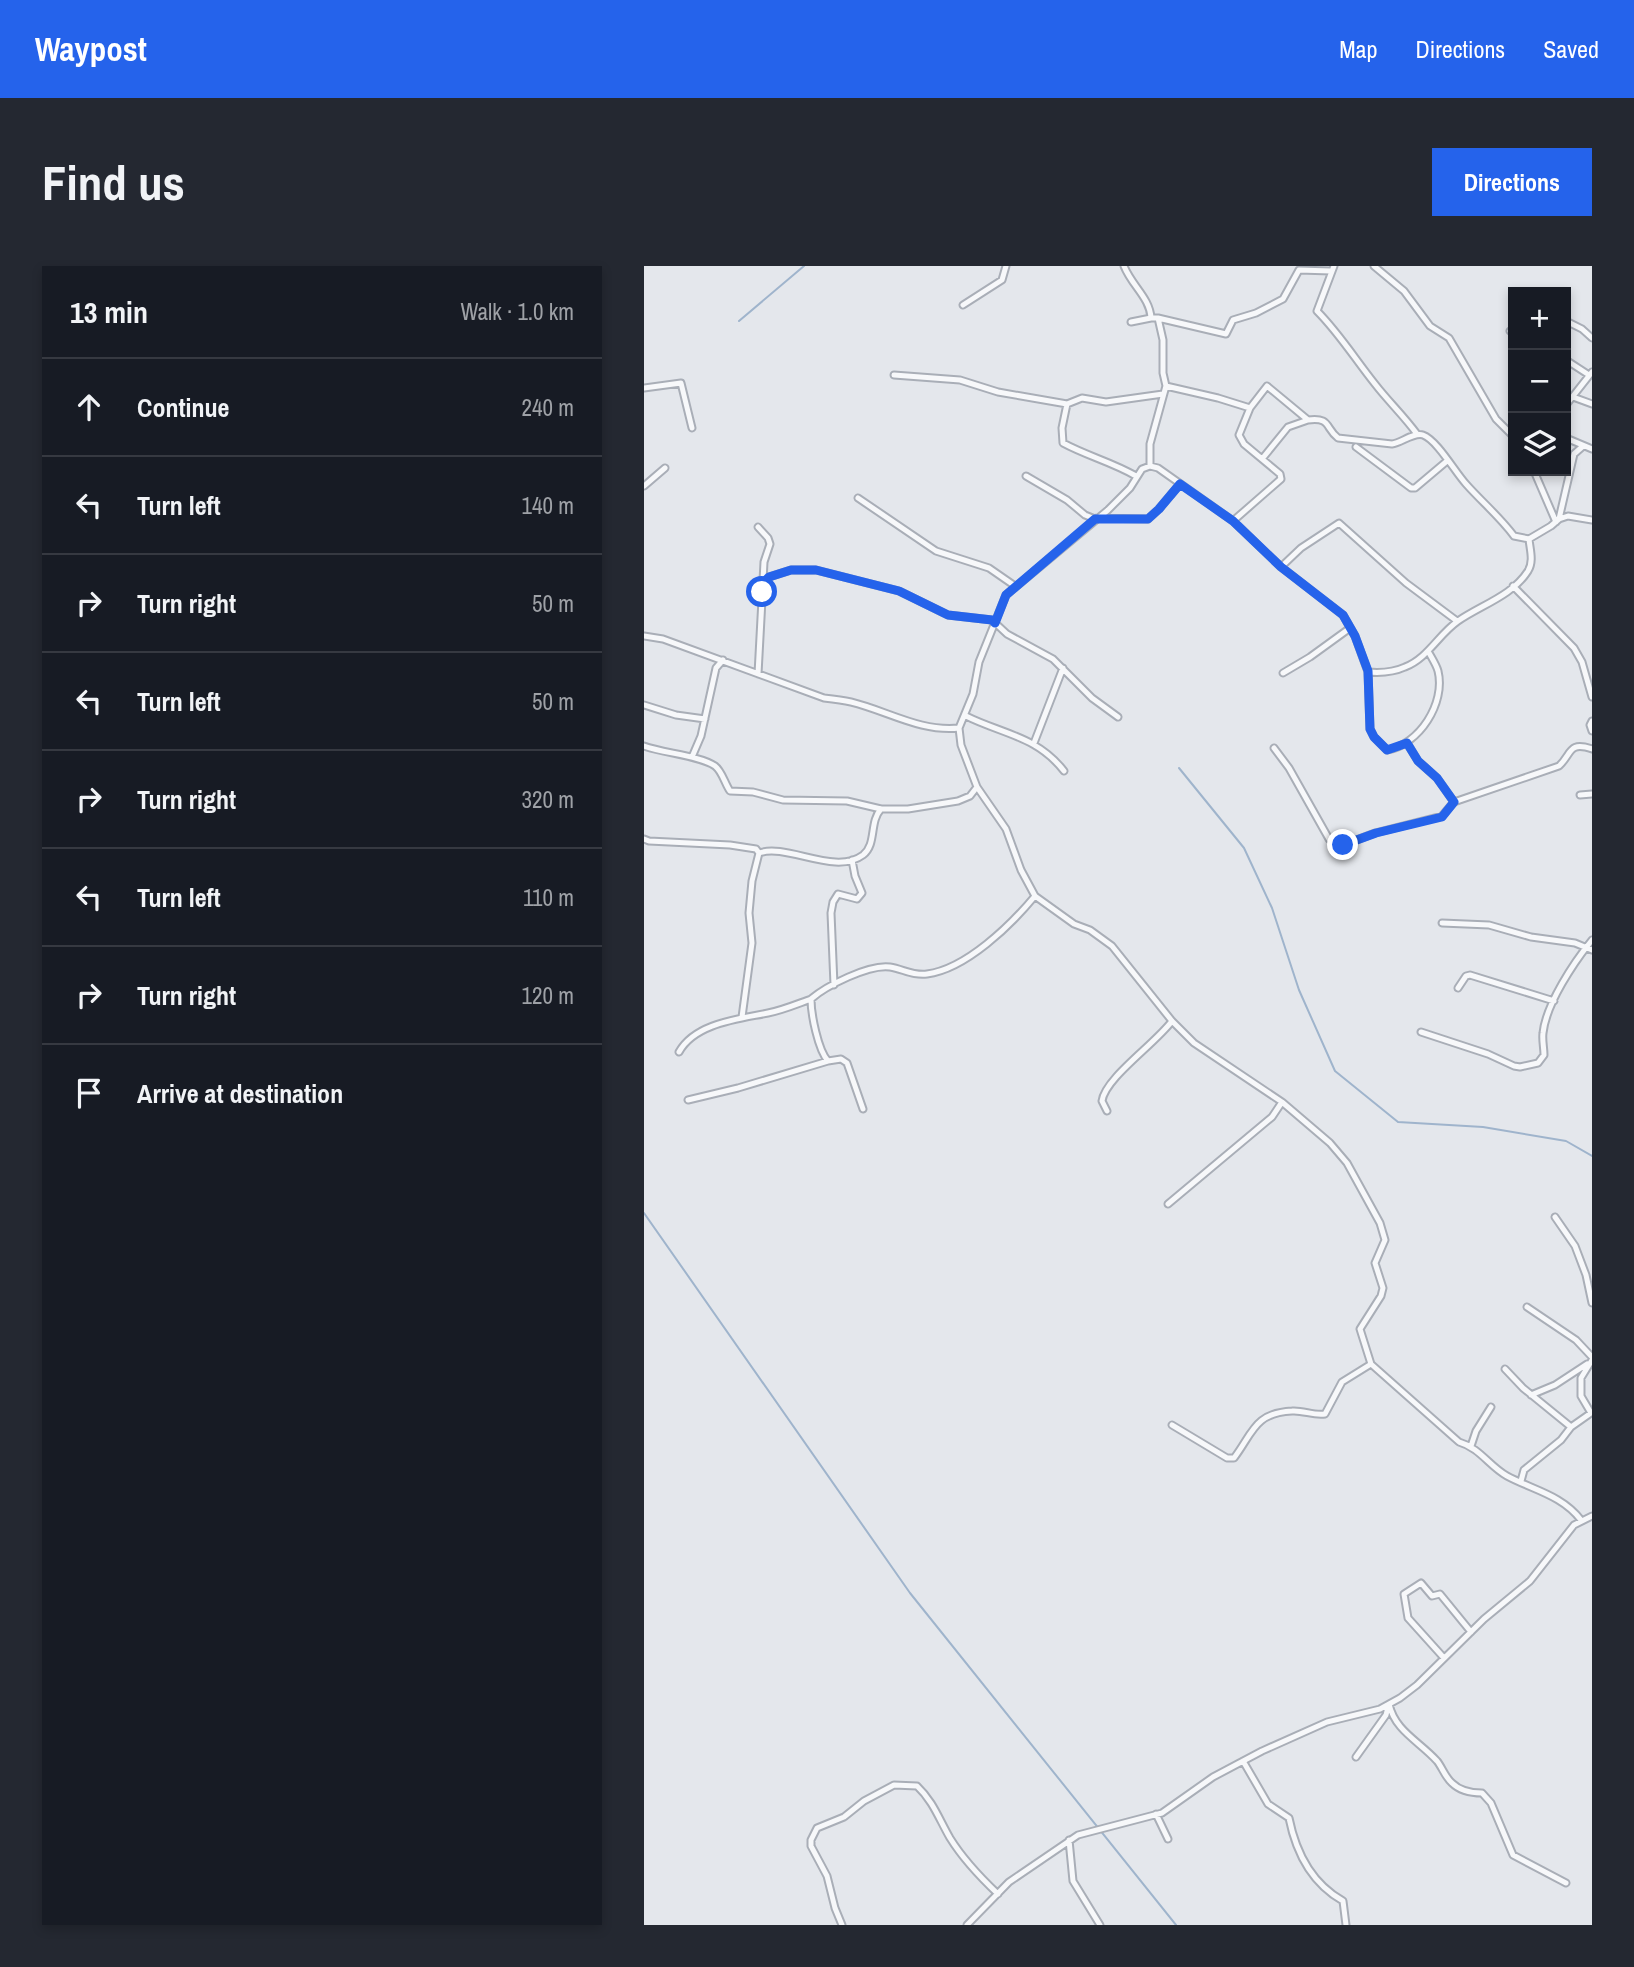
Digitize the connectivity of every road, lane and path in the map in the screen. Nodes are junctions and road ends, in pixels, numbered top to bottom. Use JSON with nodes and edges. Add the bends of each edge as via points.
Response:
{"nodes":[{"id":1,"x":1006,"y":266,"type":"edge"},
{"id":2,"x":1124,"y":266,"type":"edge"},
{"id":3,"x":1374,"y":266,"type":"edge"},
{"id":4,"x":1332,"y":269,"type":"edge"},
{"id":5,"x":963,"y":305,"type":"dead end"},
{"id":6,"x":1154,"y":318,"type":"junction"},
{"id":7,"x":1131,"y":322,"type":"dead end"},
{"id":8,"x":1571,"y":323,"type":"edge"},
{"id":9,"x":1592,"y":338,"type":"edge"},
{"id":10,"x":1571,"y":363,"type":"edge"},
{"id":11,"x":1591,"y":373,"type":"edge"},
{"id":12,"x":894,"y":375,"type":"dead end"},
{"id":13,"x":1166,"y":386,"type":"junction"},
{"id":14,"x":644,"y":388,"type":"edge"},
{"id":15,"x":1163,"y":394,"type":"junction"},
{"id":16,"x":1573,"y":397,"type":"junction"},
{"id":17,"x":1571,"y":399,"type":"edge"},
{"id":18,"x":1067,"y":404,"type":"junction"},
{"id":19,"x":1592,"y":404,"type":"edge"},
{"id":20,"x":1250,"y":408,"type":"junction"},
{"id":21,"x":1308,"y":420,"type":"junction"},
{"id":22,"x":692,"y":428,"type":"dead end"},
{"id":23,"x":1508,"y":431,"type":"edge"},
{"id":24,"x":1417,"y":435,"type":"junction"},
{"id":25,"x":1571,"y":441,"type":"edge"},
{"id":26,"x":1356,"y":447,"type":"dead end"},
{"id":27,"x":1582,"y":447,"type":"junction"},
{"id":28,"x":1592,"y":449,"type":"edge"},
{"id":29,"x":1262,"y":459,"type":"junction"},
{"id":30,"x":1447,"y":461,"type":"junction"},
{"id":31,"x":1150,"y":466,"type":"junction"},
{"id":32,"x":664,"y":468,"type":"dead end"},
{"id":33,"x":1026,"y":476,"type":"dead end"},
{"id":34,"x":1136,"y":476,"type":"junction"},
{"id":35,"x":1536,"y":476,"type":"edge"},
{"id":36,"x":1180,"y":484,"type":"junction"},
{"id":37,"x":644,"y":486,"type":"edge"},
{"id":38,"x":858,"y":498,"type":"dead end"},
{"id":39,"x":1096,"y":519,"type":"junction"},
{"id":40,"x":1592,"y":520,"type":"edge"},
{"id":41,"x":1233,"y":521,"type":"junction"},
{"id":42,"x":1557,"y":521,"type":"junction"},
{"id":43,"x":758,"y":527,"type":"dead end"},
{"id":44,"x":1529,"y":539,"type":"junction"},
{"id":45,"x":1281,"y":567,"type":"junction"},
{"id":46,"x":763,"y":583,"type":"junction"},
{"id":47,"x":1015,"y":586,"type":"junction"},
{"id":48,"x":1513,"y":586,"type":"junction"},
{"id":49,"x":1457,"y":621,"type":"junction"},
{"id":50,"x":995,"y":623,"type":"junction"},
{"id":51,"x":1350,"y":628,"type":"junction"},
{"id":52,"x":644,"y":636,"type":"edge"},
{"id":53,"x":1428,"y":651,"type":"junction"},
{"id":54,"x":723,"y":660,"type":"junction"},
{"id":55,"x":1063,"y":668,"type":"junction"},
{"id":56,"x":1368,"y":671,"type":"junction"},
{"id":57,"x":1283,"y":673,"type":"dead end"},
{"id":58,"x":758,"y":674,"type":"junction"},
{"id":59,"x":1592,"y":697,"type":"edge"},
{"id":60,"x":644,"y":705,"type":"edge"},
{"id":61,"x":966,"y":716,"type":"junction"},
{"id":62,"x":1118,"y":717,"type":"dead end"},
{"id":63,"x":705,"y":719,"type":"junction"},
{"id":64,"x":1592,"y":721,"type":"edge"},
{"id":65,"x":959,"y":727,"type":"junction"},
{"id":66,"x":1592,"y":731,"type":"edge"},
{"id":67,"x":1034,"y":743,"type":"junction"},
{"id":68,"x":1407,"y":743,"type":"junction"},
{"id":69,"x":644,"y":746,"type":"edge"},
{"id":70,"x":1273,"y":748,"type":"dead end"},
{"id":71,"x":1592,"y":749,"type":"edge"},
{"id":72,"x":692,"y":757,"type":"junction"},
{"id":73,"x":1064,"y":771,"type":"dead end"},
{"id":74,"x":977,"y":786,"type":"junction"},
{"id":75,"x":1592,"y":794,"type":"edge"},
{"id":76,"x":1580,"y":795,"type":"dead end"},
{"id":77,"x":1454,"y":802,"type":"junction"},
{"id":78,"x":881,"y":810,"type":"junction"},
{"id":79,"x":644,"y":839,"type":"edge"},
{"id":80,"x":759,"y":853,"type":"junction"},
{"id":81,"x":852,"y":860,"type":"junction"},
{"id":82,"x":1035,"y":896,"type":"junction"},
{"id":83,"x":1442,"y":923,"type":"dead end"},
{"id":84,"x":1592,"y":940,"type":"edge"},
{"id":85,"x":1589,"y":949,"type":"edge"},
{"id":86,"x":834,"y":985,"type":"junction"},
{"id":87,"x":1458,"y":988,"type":"dead end"},
{"id":88,"x":811,"y":999,"type":"junction"},
{"id":89,"x":1554,"y":1001,"type":"junction"},
{"id":90,"x":742,"y":1017,"type":"junction"},
{"id":91,"x":1172,"y":1021,"type":"junction"},
{"id":92,"x":1421,"y":1032,"type":"dead end"},
{"id":93,"x":679,"y":1052,"type":"dead end"},
{"id":94,"x":828,"y":1061,"type":"junction"},
{"id":95,"x":688,"y":1100,"type":"dead end"},
{"id":96,"x":1282,"y":1102,"type":"junction"},
{"id":97,"x":863,"y":1109,"type":"dead end"},
{"id":98,"x":1107,"y":1111,"type":"dead end"},
{"id":99,"x":1168,"y":1204,"type":"dead end"},
{"id":100,"x":1555,"y":1217,"type":"dead end"},
{"id":101,"x":1592,"y":1303,"type":"edge"},
{"id":102,"x":1527,"y":1307,"type":"dead end"},
{"id":103,"x":1591,"y":1360,"type":"edge"},
{"id":104,"x":1371,"y":1364,"type":"junction"},
{"id":105,"x":1505,"y":1368,"type":"dead end"},
{"id":106,"x":1531,"y":1395,"type":"junction"},
{"id":107,"x":1491,"y":1406,"type":"dead end"},
{"id":108,"x":1172,"y":1425,"type":"dead end"},
{"id":109,"x":1571,"y":1427,"type":"junction"},
{"id":110,"x":1471,"y":1446,"type":"junction"},
{"id":111,"x":1521,"y":1481,"type":"junction"},
{"id":112,"x":1592,"y":1516,"type":"edge"},
{"id":113,"x":1581,"y":1520,"type":"junction"},
{"id":114,"x":1471,"y":1632,"type":"junction"},
{"id":115,"x":1444,"y":1658,"type":"junction"},
{"id":116,"x":1389,"y":1704,"type":"junction"},
{"id":117,"x":1356,"y":1756,"type":"dead end"},
{"id":118,"x":1243,"y":1761,"type":"junction"},
{"id":119,"x":1156,"y":1814,"type":"junction"},
{"id":120,"x":1168,"y":1839,"type":"dead end"},
{"id":121,"x":1069,"y":1840,"type":"junction"},
{"id":122,"x":1566,"y":1883,"type":"dead end"},
{"id":123,"x":998,"y":1894,"type":"junction"},
{"id":124,"x":842,"y":1925,"type":"edge"},
{"id":125,"x":967,"y":1925,"type":"edge"},
{"id":126,"x":1100,"y":1925,"type":"edge"},
{"id":127,"x":1346,"y":1925,"type":"edge"}],
"edges":[{"from":1,"to":5,"type":"street","via":[[1002,280]]},
{"from":2,"to":6,"type":"street"},
{"from":3,"to":23,"type":"street","via":[[1404,291],[1430,326],[1449,338],[1496,419]]},
{"from":4,"to":6,"type":"street","via":[[1299,270],[1283,299],[1233,320],[1226,334]]},
{"from":4,"to":24,"type":"street","via":[[1317,311]]},
{"from":6,"to":7,"type":"street"},
{"from":6,"to":13,"type":"street","via":[[1163,340]]},
{"from":8,"to":9,"type":"street"},
{"from":10,"to":11,"type":"street"},
{"from":11,"to":16,"type":"street"},
{"from":12,"to":18,"type":"street","via":[[960,380]]},
{"from":13,"to":15,"type":"street"},
{"from":13,"to":20,"type":"street"},
{"from":14,"to":22,"type":"street","via":[[681,383]]},
{"from":15,"to":18,"type":"street","via":[[1106,402],[1082,398]]},
{"from":15,"to":31,"type":"street","via":[[1150,444]]},
{"from":16,"to":17,"type":"street"},
{"from":16,"to":19,"type":"street"},
{"from":18,"to":34,"type":"street","via":[[1063,443]]},
{"from":20,"to":21,"type":"street","via":[[1267,386]]},
{"from":20,"to":29,"type":"street","via":[[1239,435]]},
{"from":21,"to":24,"type":"street","via":[[1324,421],[1335,436],[1350,440],[1392,444]]},
{"from":21,"to":29,"type":"street","via":[[1288,427]]},
{"from":24,"to":30,"type":"street","via":[[1434,443]]},
{"from":25,"to":27,"type":"street"},
{"from":26,"to":30,"type":"street","via":[[1410,488]]},
{"from":27,"to":28,"type":"street"},
{"from":27,"to":42,"type":"street","via":[[1574,454]]},
{"from":29,"to":41,"type":"street","via":[[1281,479]]},
{"from":30,"to":44,"type":"street","via":[[1514,536]]},
{"from":31,"to":34,"type":"street"},
{"from":31,"to":36,"type":"street"},
{"from":32,"to":37,"type":"street"},
{"from":33,"to":39,"type":"street"},
{"from":34,"to":39,"type":"street","via":[[1130,488]]},
{"from":35,"to":42,"type":"street"},
{"from":36,"to":39,"type":"street","via":[[1148,519]]},
{"from":36,"to":41,"type":"street"},
{"from":38,"to":47,"type":"street","via":[[936,551],[989,568]]},
{"from":39,"to":47,"type":"street"},
{"from":40,"to":42,"type":"street","via":[[1568,516]]},
{"from":41,"to":45,"type":"street"},
{"from":42,"to":44,"type":"street"},
{"from":43,"to":46,"type":"street","via":[[770,544]]},
{"from":44,"to":48,"type":"street","via":[[1532,562]]},
{"from":45,"to":49,"type":"street","via":[[1339,523]]},
{"from":45,"to":51,"type":"street","via":[[1343,615]]},
{"from":46,"to":50,"type":"street","via":[[791,570],[816,570],[899,591],[948,615]]},
{"from":46,"to":58,"type":"street"},
{"from":47,"to":50,"type":"street","via":[[1002,602]]},
{"from":48,"to":49,"type":"street"},
{"from":48,"to":59,"type":"street","via":[[1574,648]]},
{"from":49,"to":53,"type":"street"},
{"from":50,"to":55,"type":"street"},
{"from":50,"to":61,"type":"street","via":[[979,662]]},
{"from":51,"to":56,"type":"street"},
{"from":51,"to":57,"type":"street"},
{"from":52,"to":54,"type":"street"},
{"from":53,"to":56,"type":"street","via":[[1406,667]]},
{"from":53,"to":68,"type":"street","via":[[1438,669],[1440,686],[1427,721]]},
{"from":54,"to":58,"type":"street"},
{"from":54,"to":63,"type":"street","via":[[716,668]]},
{"from":55,"to":62,"type":"street"},
{"from":55,"to":67,"type":"street"},
{"from":56,"to":68,"type":"street","via":[[1374,737],[1387,750]]},
{"from":58,"to":65,"type":"street","via":[[921,726]]},
{"from":60,"to":63,"type":"street"},
{"from":61,"to":65,"type":"street"},
{"from":61,"to":67,"type":"street"},
{"from":63,"to":72,"type":"street"},
{"from":64,"to":66,"type":"street"},
{"from":65,"to":74,"type":"street"},
{"from":67,"to":73,"type":"street"},
{"from":68,"to":77,"type":"street"},
{"from":69,"to":72,"type":"street"},
{"from":70,"to":77,"type":"street","via":[[1329,839],[1343,845],[1442,817]]},
{"from":71,"to":77,"type":"street","via":[[1575,747],[1559,766]]},
{"from":72,"to":78,"type":"street","via":[[715,766],[730,791],[736,793],[783,800],[847,801]]},
{"from":74,"to":78,"type":"street","via":[[970,796],[958,801]]},
{"from":74,"to":82,"type":"street","via":[[1006,829]]},
{"from":75,"to":76,"type":"street"},
{"from":78,"to":81,"type":"street","via":[[870,844]]},
{"from":79,"to":80,"type":"street","via":[[730,845]]},
{"from":80,"to":81,"type":"street"},
{"from":80,"to":90,"type":"street","via":[[751,892],[752,943]]},
{"from":81,"to":86,"type":"street","via":[[862,894],[857,899],[838,894],[833,902]]},
{"from":82,"to":86,"type":"street","via":[[981,949],[953,964],[930,974],[890,967],[870,970]]},
{"from":82,"to":91,"type":"street","via":[[1112,946]]},
{"from":83,"to":85,"type":"street","via":[[1489,925]]},
{"from":84,"to":85,"type":"street"},
{"from":85,"to":89,"type":"street"},
{"from":86,"to":88,"type":"street"},
{"from":87,"to":89,"type":"street","via":[[1470,975]]},
{"from":88,"to":90,"type":"street"},
{"from":88,"to":94,"type":"street","via":[[819,1043]]},
{"from":89,"to":92,"type":"street","via":[[1543,1032],[1543,1059],[1538,1063],[1520,1067]]},
{"from":90,"to":93,"type":"street","via":[[693,1035]]},
{"from":91,"to":96,"type":"street","via":[[1194,1044]]},
{"from":91,"to":98,"type":"street","via":[[1107,1087],[1102,1101]]},
{"from":94,"to":95,"type":"street"},
{"from":94,"to":97,"type":"street","via":[[848,1063]]},
{"from":96,"to":99,"type":"street","via":[[1272,1117]]},
{"from":96,"to":104,"type":"street","via":[[1347,1163],[1384,1233],[1375,1263],[1381,1296],[1360,1329]]},
{"from":100,"to":101,"type":"street","via":[[1575,1246]]},
{"from":102,"to":103,"type":"street","via":[[1576,1340]]},
{"from":103,"to":106,"type":"street"},
{"from":103,"to":109,"type":"street","via":[[1581,1378],[1581,1396],[1591,1413]]},
{"from":104,"to":108,"type":"street","via":[[1342,1382],[1325,1414],[1291,1410],[1261,1419],[1234,1458]]},
{"from":104,"to":110,"type":"street","via":[[1459,1442]]},
{"from":105,"to":106,"type":"street"},
{"from":106,"to":109,"type":"street"},
{"from":107,"to":110,"type":"street"},
{"from":109,"to":111,"type":"street","via":[[1524,1470]]},
{"from":110,"to":111,"type":"street","via":[[1504,1475]]},
{"from":111,"to":113,"type":"street","via":[[1557,1499]]},
{"from":112,"to":113,"type":"street"},
{"from":113,"to":114,"type":"street","via":[[1530,1581]]},
{"from":114,"to":115,"type":"street"},
{"from":114,"to":115,"type":"street","via":[[1440,1594],[1432,1596],[1421,1583],[1404,1594],[1408,1618]]},
{"from":115,"to":116,"type":"street"},
{"from":116,"to":117,"type":"street","via":[[1386,1716]]},
{"from":116,"to":118,"type":"street","via":[[1327,1723]]},
{"from":116,"to":122,"type":"street","via":[[1398,1727],[1440,1764],[1451,1783],[1468,1793],[1482,1793],[1513,1855]]},
{"from":118,"to":119,"type":"street"},
{"from":118,"to":127,"type":"street","via":[[1268,1804],[1289,1818],[1292,1836],[1314,1880],[1343,1901]]},
{"from":119,"to":120,"type":"street"},
{"from":119,"to":121,"type":"street"},
{"from":121,"to":123,"type":"street"},
{"from":121,"to":126,"type":"street","via":[[1073,1881]]},
{"from":123,"to":124,"type":"street","via":[[951,1839],[931,1798],[918,1786],[894,1785],[844,1817],[817,1828],[811,1840]]},
{"from":123,"to":125,"type":"street"}]}
